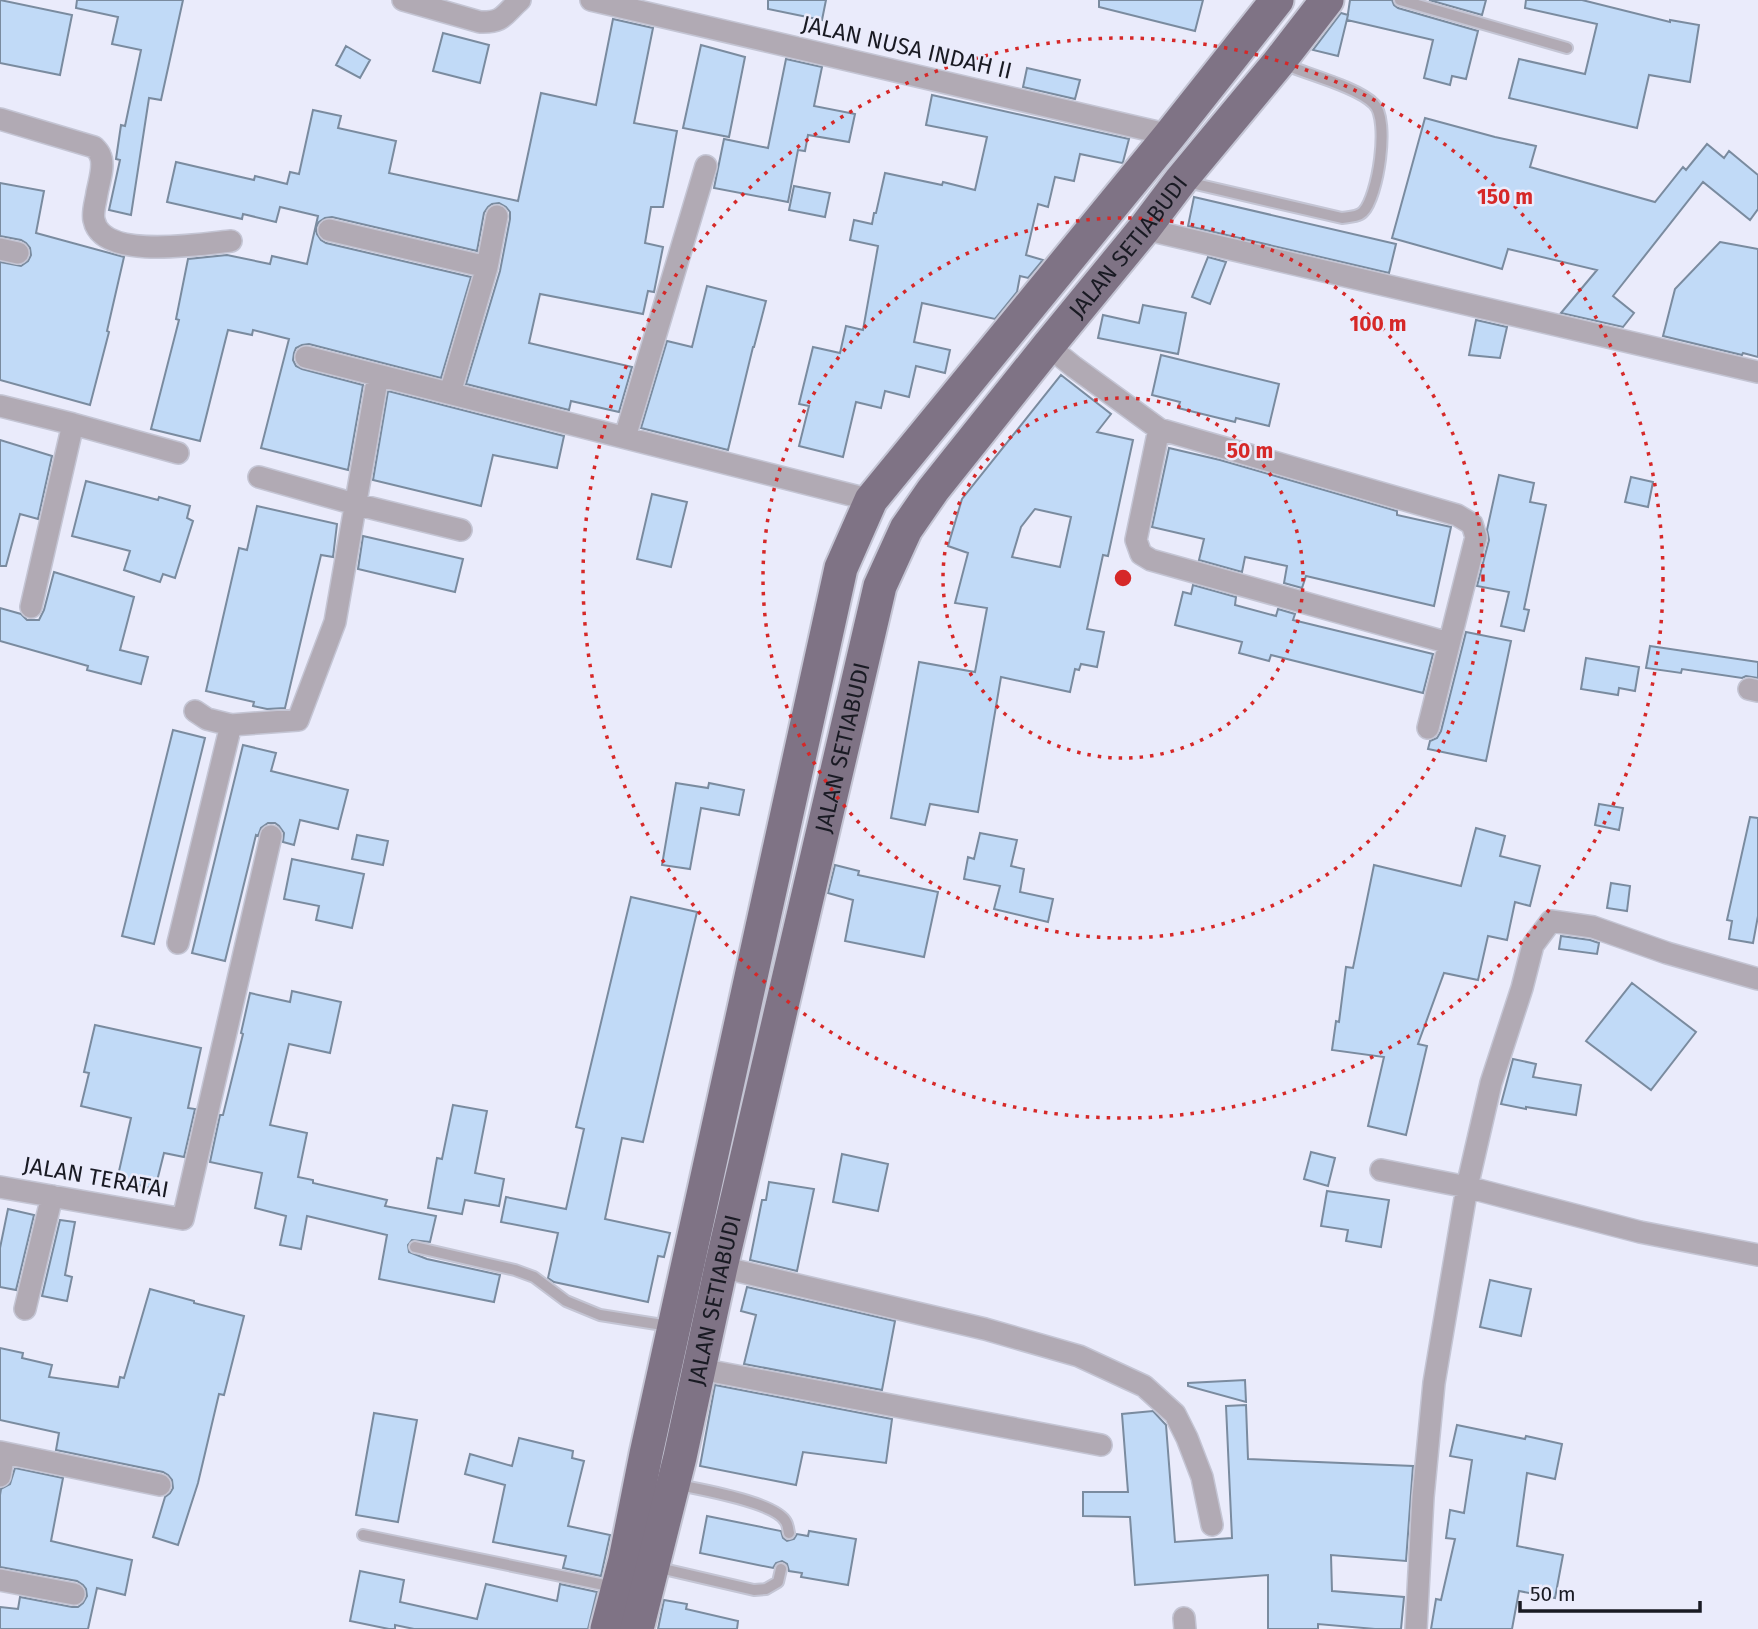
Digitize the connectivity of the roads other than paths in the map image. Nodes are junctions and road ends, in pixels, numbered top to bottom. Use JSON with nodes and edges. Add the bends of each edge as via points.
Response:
{"nodes":[{"id":1,"x":403,"y":0,"type":"edge"},
{"id":2,"x":520,"y":0,"type":"edge"},
{"id":3,"x":590,"y":0,"type":"edge"},
{"id":4,"x":1277,"y":0,"type":"edge"},
{"id":5,"x":1327,"y":0,"type":"edge"},
{"id":6,"x":1400,"y":0,"type":"edge"},
{"id":7,"x":1567,"y":48,"type":"dead end"},
{"id":8,"x":1279,"y":62,"type":"junction"},
{"id":9,"x":0,"y":119,"type":"edge"},
{"id":10,"x":1170,"y":135,"type":"junction"},
{"id":11,"x":706,"y":166,"type":"dead end"},
{"id":12,"x":1181,"y":180,"type":"junction"},
{"id":13,"x":497,"y":216,"type":"dead end"},
{"id":14,"x":1144,"y":229,"type":"junction"},
{"id":15,"x":329,"y":230,"type":"dead end"},
{"id":16,"x":231,"y":241,"type":"dead end"},
{"id":17,"x":487,"y":267,"type":"junction"},
{"id":18,"x":1048,"y":346,"type":"junction"},
{"id":19,"x":306,"y":357,"type":"dead end"},
{"id":20,"x":1758,"y":372,"type":"edge"},
{"id":21,"x":378,"y":374,"type":"junction"},
{"id":22,"x":450,"y":393,"type":"junction"},
{"id":23,"x":0,"y":406,"type":"edge"},
{"id":24,"x":73,"y":424,"type":"junction"},
{"id":25,"x":1159,"y":429,"type":"junction"},
{"id":26,"x":625,"y":437,"type":"junction"},
{"id":27,"x":178,"y":453,"type":"dead end"},
{"id":28,"x":259,"y":477,"type":"dead end"},
{"id":29,"x":871,"y":500,"type":"junction"},
{"id":30,"x":355,"y":504,"type":"junction"},
{"id":31,"x":461,"y":530,"type":"dead end"},
{"id":32,"x":31,"y":607,"type":"dead end"},
{"id":33,"x":1449,"y":643,"type":"junction"},
{"id":34,"x":195,"y":711,"type":"dead end"},
{"id":35,"x":231,"y":725,"type":"junction"},
{"id":36,"x":1428,"y":728,"type":"dead end"},
{"id":37,"x":271,"y":836,"type":"dead end"},
{"id":38,"x":178,"y":943,"type":"dead end"},
{"id":39,"x":1758,"y":979,"type":"edge"},
{"id":40,"x":1381,"y":1170,"type":"dead end"},
{"id":41,"x":0,"y":1187,"type":"edge"},
{"id":42,"x":1467,"y":1187,"type":"junction"},
{"id":43,"x":52,"y":1196,"type":"junction"},
{"id":44,"x":415,"y":1247,"type":"dead end"},
{"id":45,"x":1758,"y":1255,"type":"edge"},
{"id":46,"x":721,"y":1268,"type":"junction"},
{"id":47,"x":25,"y":1309,"type":"dead end"},
{"id":48,"x":675,"y":1327,"type":"junction"},
{"id":49,"x":700,"y":1369,"type":"junction"},
{"id":50,"x":1101,"y":1445,"type":"dead end"},
{"id":51,"x":2,"y":1452,"type":"edge"},
{"id":52,"x":0,"y":1476,"type":"edge"},
{"id":53,"x":658,"y":1479,"type":"junction"},
{"id":54,"x":160,"y":1485,"type":"dead end"},
{"id":55,"x":1212,"y":1525,"type":"dead end"},
{"id":56,"x":789,"y":1533,"type":"dead end"},
{"id":57,"x":363,"y":1535,"type":"dead end"},
{"id":58,"x":781,"y":1569,"type":"dead end"},
{"id":59,"x":636,"y":1577,"type":"junction"},
{"id":60,"x":0,"y":1580,"type":"edge"},
{"id":61,"x":74,"y":1594,"type":"dead end"},
{"id":62,"x":607,"y":1629,"type":"edge"},
{"id":63,"x":637,"y":1629,"type":"edge"},
{"id":64,"x":1416,"y":1629,"type":"edge"}],
"edges":[{"from":1,"to":2,"type":"street","via":[[480,22],[502,18]]},
{"from":3,"to":10,"type":"street","name":"JALAN NUSA INDAH II"},
{"from":4,"to":10,"type":"main road","name":"JALAN SETIABUDI"},
{"from":5,"to":8,"type":"main road","name":"JALAN SETIABUDI"},
{"from":6,"to":7,"type":"lane"},
{"from":8,"to":12,"type":"main road","name":"JALAN SETIABUDI"},
{"from":8,"to":12,"type":"lane","via":[[1364,95],[1377,107],[1382,148],[1374,190],[1363,212],[1342,218]]},
{"from":9,"to":16,"type":"street","via":[[94,146],[101,166],[93,219],[110,239],[135,246],[174,247]]},
{"from":10,"to":29,"type":"main road","name":"JALAN SETIABUDI"},
{"from":11,"to":26,"type":"street"},
{"from":12,"to":14,"type":"main road","name":"JALAN SETIABUDI"},
{"from":13,"to":17,"type":"street"},
{"from":14,"to":18,"type":"main road","name":"JALAN SETIABUDI"},
{"from":14,"to":20,"type":"street"},
{"from":15,"to":17,"type":"street"},
{"from":17,"to":22,"type":"street"},
{"from":18,"to":25,"type":"street"},
{"from":18,"to":46,"type":"main road","name":"JALAN SETIABUDI","via":[[933,490],[906,529],[880,586]]},
{"from":19,"to":21,"type":"street"},
{"from":21,"to":22,"type":"street"},
{"from":21,"to":30,"type":"street"},
{"from":22,"to":26,"type":"street"},
{"from":23,"to":24,"type":"street"},
{"from":24,"to":27,"type":"street"},
{"from":24,"to":32,"type":"street"},
{"from":25,"to":33,"type":"street","via":[[1136,540],[1141,554]]},
{"from":25,"to":33,"type":"street","via":[[1458,515],[1472,523],[1476,537]]},
{"from":26,"to":29,"type":"street"},
{"from":28,"to":30,"type":"street"},
{"from":29,"to":48,"type":"main road","name":"JALAN SETIABUDI","via":[[841,568]]},
{"from":30,"to":31,"type":"street"},
{"from":30,"to":35,"type":"street","via":[[335,622],[298,720]]},
{"from":33,"to":36,"type":"street"},
{"from":34,"to":35,"type":"street"},
{"from":35,"to":38,"type":"street"},
{"from":37,"to":43,"type":"street","name":"JALAN TERATAI","via":[[183,1219]]},
{"from":39,"to":42,"type":"street","via":[[1593,927],[1551,921],[1533,945]]},
{"from":40,"to":42,"type":"street"},
{"from":41,"to":43,"type":"street","name":"JALAN TERATAI"},
{"from":42,"to":45,"type":"street","via":[[1640,1232]]},
{"from":42,"to":64,"type":"street","via":[[1434,1383]]},
{"from":43,"to":47,"type":"street"},
{"from":44,"to":48,"type":"lane","via":[[515,1270],[534,1277],[566,1301],[600,1315]]},
{"from":46,"to":49,"type":"main road","name":"JALAN SETIABUDI"},
{"from":46,"to":55,"type":"street","via":[[985,1329],[1079,1356],[1144,1386],[1175,1414],[1187,1438],[1202,1477]]},
{"from":48,"to":53,"type":"main road","name":"JALAN SETIABUDI"},
{"from":49,"to":50,"type":"street"},
{"from":49,"to":53,"type":"main road","name":"JALAN SETIABUDI"},
{"from":51,"to":52,"type":"street"},
{"from":51,"to":54,"type":"street"},
{"from":53,"to":56,"type":"lane","via":[[773,1510],[786,1521]]},
{"from":53,"to":59,"type":"main road","name":"JALAN SETIABUDI"},
{"from":57,"to":59,"type":"lane"},
{"from":58,"to":59,"type":"lane","via":[[778,1582],[754,1590]]},
{"from":59,"to":62,"type":"main road","name":"JALAN SETIABUDI"},
{"from":59,"to":63,"type":"main road","name":"JALAN SETIABUDI"},
{"from":60,"to":61,"type":"street"}]}
